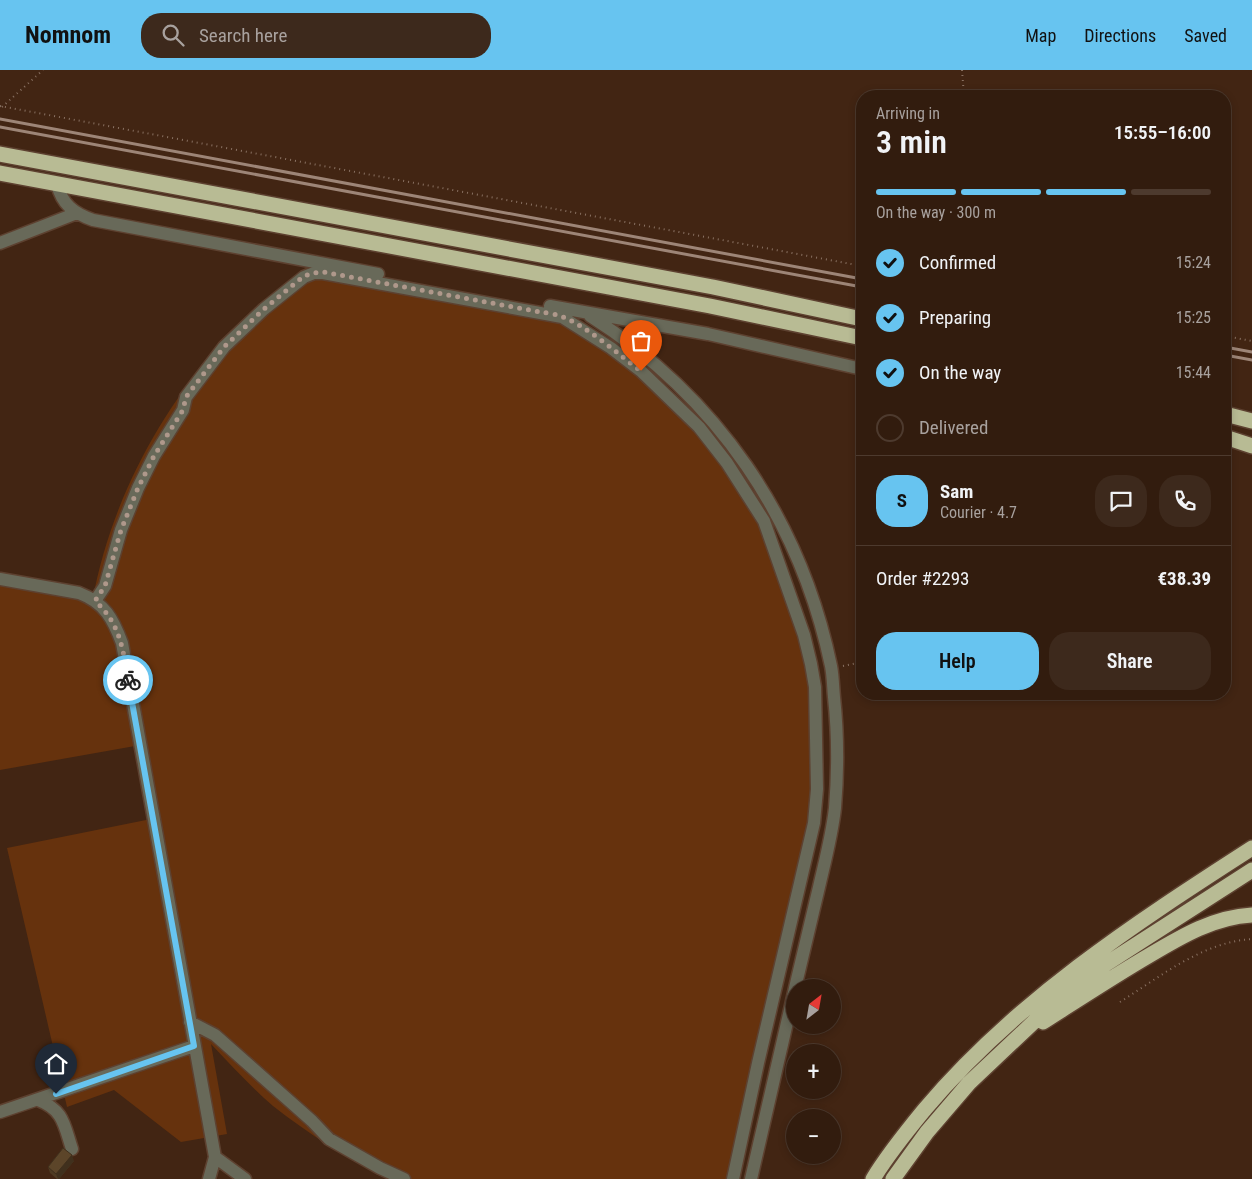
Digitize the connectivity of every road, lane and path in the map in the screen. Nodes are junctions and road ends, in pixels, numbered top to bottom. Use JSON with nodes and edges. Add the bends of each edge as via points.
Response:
{"nodes":[{"id":1,"x":43,"y":70,"type":"edge"},
{"id":2,"x":962,"y":70,"type":"edge"},
{"id":3,"x":964,"y":90,"type":"edge"},
{"id":4,"x":1,"y":106,"type":"edge"},
{"id":5,"x":0,"y":154,"type":"edge"},
{"id":6,"x":0,"y":173,"type":"edge"},
{"id":7,"x":56,"y":184,"type":"junction"},
{"id":8,"x":77,"y":213,"type":"junction"},
{"id":9,"x":0,"y":243,"type":"edge"},
{"id":10,"x":856,"y":265,"type":"edge"},
{"id":11,"x":713,"y":287,"type":"junction"},
{"id":12,"x":856,"y":308,"type":"edge"},
{"id":13,"x":586,"y":313,"type":"junction"},
{"id":14,"x":856,"y":318,"type":"edge"},
{"id":15,"x":856,"y":337,"type":"edge"},
{"id":16,"x":1231,"y":337,"type":"edge"},
{"id":17,"x":1252,"y":341,"type":"edge"},
{"id":18,"x":856,"y":368,"type":"edge"},
{"id":19,"x":1231,"y":416,"type":"edge"},
{"id":20,"x":1252,"y":422,"type":"edge"},
{"id":21,"x":1231,"y":433,"type":"edge"},
{"id":22,"x":1231,"y":439,"type":"edge"},
{"id":23,"x":1252,"y":439,"type":"edge"},
{"id":24,"x":1252,"y":446,"type":"edge"},
{"id":25,"x":0,"y":579,"type":"edge"},
{"id":26,"x":95,"y":601,"type":"junction"},
{"id":27,"x":856,"y":663,"type":"edge"},
{"id":28,"x":832,"y":668,"type":"junction"},
{"id":29,"x":1252,"y":842,"type":"edge"},
{"id":30,"x":1252,"y":848,"type":"edge"},
{"id":31,"x":1252,"y":870,"type":"edge"},
{"id":32,"x":1208,"y":876,"type":"junction"},
{"id":33,"x":1252,"y":915,"type":"edge"},
{"id":34,"x":1252,"y":939,"type":"edge"},
{"id":35,"x":797,"y":979,"type":"edge"},
{"id":36,"x":1120,"y":1002,"type":"dead end"},
{"id":37,"x":190,"y":1022,"type":"junction"},
{"id":38,"x":786,"y":1027,"type":"edge"},
{"id":39,"x":1013,"y":1042,"type":"junction"},
{"id":40,"x":194,"y":1046,"type":"junction"},
{"id":41,"x":38,"y":1100,"type":"junction"},
{"id":42,"x":0,"y":1112,"type":"edge"},
{"id":43,"x":72,"y":1149,"type":"dead end"},
{"id":44,"x":215,"y":1158,"type":"junction"},
{"id":45,"x":209,"y":1179,"type":"edge"},
{"id":46,"x":245,"y":1179,"type":"edge"},
{"id":47,"x":404,"y":1179,"type":"edge"},
{"id":48,"x":733,"y":1179,"type":"edge"},
{"id":49,"x":751,"y":1179,"type":"edge"},
{"id":50,"x":873,"y":1179,"type":"edge"},
{"id":51,"x":894,"y":1179,"type":"edge"}],
"edges":[{"from":1,"to":4,"type":"path"},
{"from":2,"to":3,"type":"path"},
{"from":4,"to":10,"type":"path"},
{"from":5,"to":11,"type":"highway"},
{"from":6,"to":7,"type":"highway"},
{"from":7,"to":8,"type":"street","via":[[65,204]]},
{"from":7,"to":15,"type":"highway","via":[[710,306]]},
{"from":8,"to":9,"type":"street"},
{"from":8,"to":13,"type":"street","via":[[93,220]]},
{"from":11,"to":12,"type":"highway"},
{"from":11,"to":14,"type":"highway"},
{"from":13,"to":18,"type":"street","via":[[708,334]]},
{"from":13,"to":28,"type":"street","via":[[638,349],[692,398],[744,460],[772,506],[799,564]]},
{"from":16,"to":17,"type":"path"},
{"from":19,"to":20,"type":"highway"},
{"from":21,"to":23,"type":"highway"},
{"from":22,"to":24,"type":"highway"},
{"from":25,"to":26,"type":"street","via":[[79,593]]},
{"from":26,"to":37,"type":"street","via":[[115,624],[122,644]]},
{"from":26,"to":48,"type":"street","via":[[105,586],[121,530],[138,488],[183,410],[186,397],[224,347],[304,276],[323,272],[562,317],[641,371],[699,427],[764,520],[804,636],[815,687],[817,789],[814,822]]},
{"from":27,"to":28,"type":"path"},
{"from":28,"to":35,"type":"street","via":[[838,749],[834,810],[830,842]]},
{"from":29,"to":32,"type":"highway"},
{"from":30,"to":32,"type":"highway"},
{"from":31,"to":39,"type":"highway","via":[[1106,964],[1056,1001]]},
{"from":32,"to":50,"type":"highway","via":[[1044,992],[954,1075]]},
{"from":33,"to":39,"type":"highway","via":[[1224,919],[1190,932]]},
{"from":34,"to":36,"type":"path","via":[[1236,940],[1202,953]]},
{"from":37,"to":40,"type":"street"},
{"from":37,"to":47,"type":"street","via":[[215,1034],[329,1139]]},
{"from":38,"to":49,"type":"street"},
{"from":39,"to":51,"type":"highway","via":[[969,1084],[927,1132]]},
{"from":40,"to":41,"type":"street"},
{"from":40,"to":44,"type":"street"},
{"from":41,"to":42,"type":"street"},
{"from":41,"to":43,"type":"street","via":[[59,1112]]},
{"from":44,"to":45,"type":"street"},
{"from":44,"to":46,"type":"street"}]}
